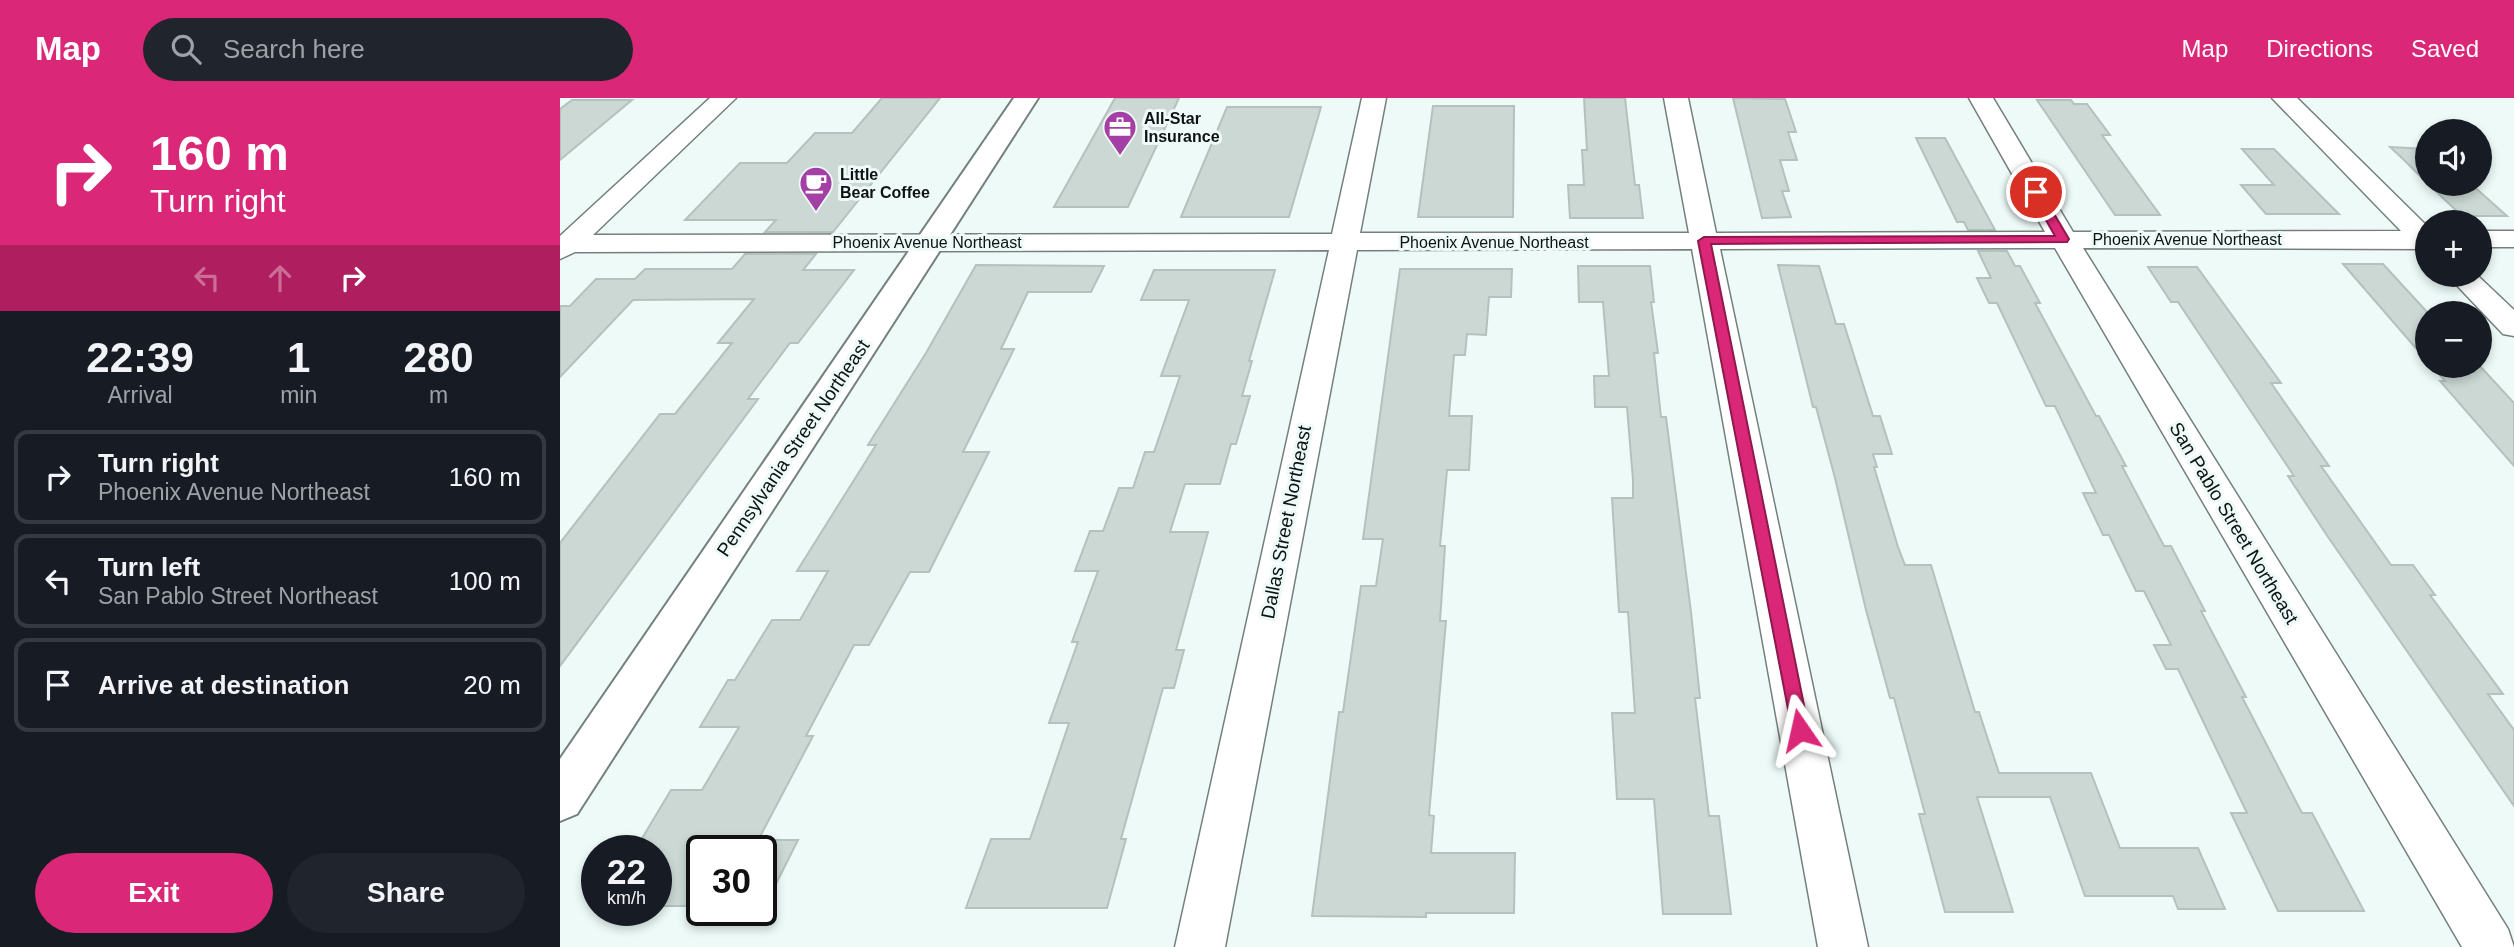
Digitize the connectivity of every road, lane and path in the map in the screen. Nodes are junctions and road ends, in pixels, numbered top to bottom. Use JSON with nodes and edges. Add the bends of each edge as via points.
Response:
{"nodes":[{"id":1,"x":724,"y":98,"type":"edge"},
{"id":2,"x":1026,"y":98,"type":"edge"},
{"id":3,"x":1374,"y":98,"type":"edge"},
{"id":4,"x":1676,"y":98,"type":"edge"},
{"id":5,"x":1981,"y":98,"type":"edge"},
{"id":6,"x":2284,"y":98,"type":"edge"},
{"id":7,"x":2415,"y":228,"type":"edge"},
{"id":8,"x":2063,"y":239,"type":"junction"},
{"id":9,"x":2492,"y":239,"type":"edge"},
{"id":10,"x":2514,"y":239,"type":"edge"},
{"id":11,"x":2415,"y":240,"type":"edge"},
{"id":12,"x":1704,"y":241,"type":"junction"},
{"id":13,"x":931,"y":242,"type":"junction"},
{"id":14,"x":1343,"y":243,"type":"junction"},
{"id":15,"x":563,"y":246,"type":"edge"},
{"id":16,"x":2474,"y":287,"type":"edge"},
{"id":17,"x":2514,"y":327,"type":"edge"},
{"id":18,"x":560,"y":799,"type":"edge"},
{"id":19,"x":1200,"y":947,"type":"edge"},
{"id":20,"x":1843,"y":947,"type":"edge"},
{"id":21,"x":2490,"y":947,"type":"edge"}],
"edges":[{"from":1,"to":15,"type":"street"},
{"from":2,"to":13,"type":"street","name":"Pennsylvania Street Northeast"},
{"from":3,"to":14,"type":"street","name":"Dallas Street Northeast"},
{"from":4,"to":12,"type":"street"},
{"from":5,"to":8,"type":"street","name":"San Pablo Street Northeast"},
{"from":6,"to":7,"type":"street"},
{"from":8,"to":11,"type":"street","name":"Phoenix Avenue Northeast"},
{"from":8,"to":12,"type":"street","name":"Phoenix Avenue Northeast"},
{"from":8,"to":21,"type":"street","name":"San Pablo Street Northeast"},
{"from":9,"to":10,"type":"street"},
{"from":12,"to":14,"type":"street","name":"Phoenix Avenue Northeast"},
{"from":12,"to":20,"type":"street"},
{"from":13,"to":14,"type":"street","name":"Phoenix Avenue Northeast"},
{"from":13,"to":15,"type":"street","name":"Phoenix Avenue Northeast"},
{"from":13,"to":18,"type":"street","name":"Pennsylvania Street Northeast"},
{"from":14,"to":19,"type":"street","name":"Dallas Street Northeast"},
{"from":16,"to":17,"type":"street"}]}
